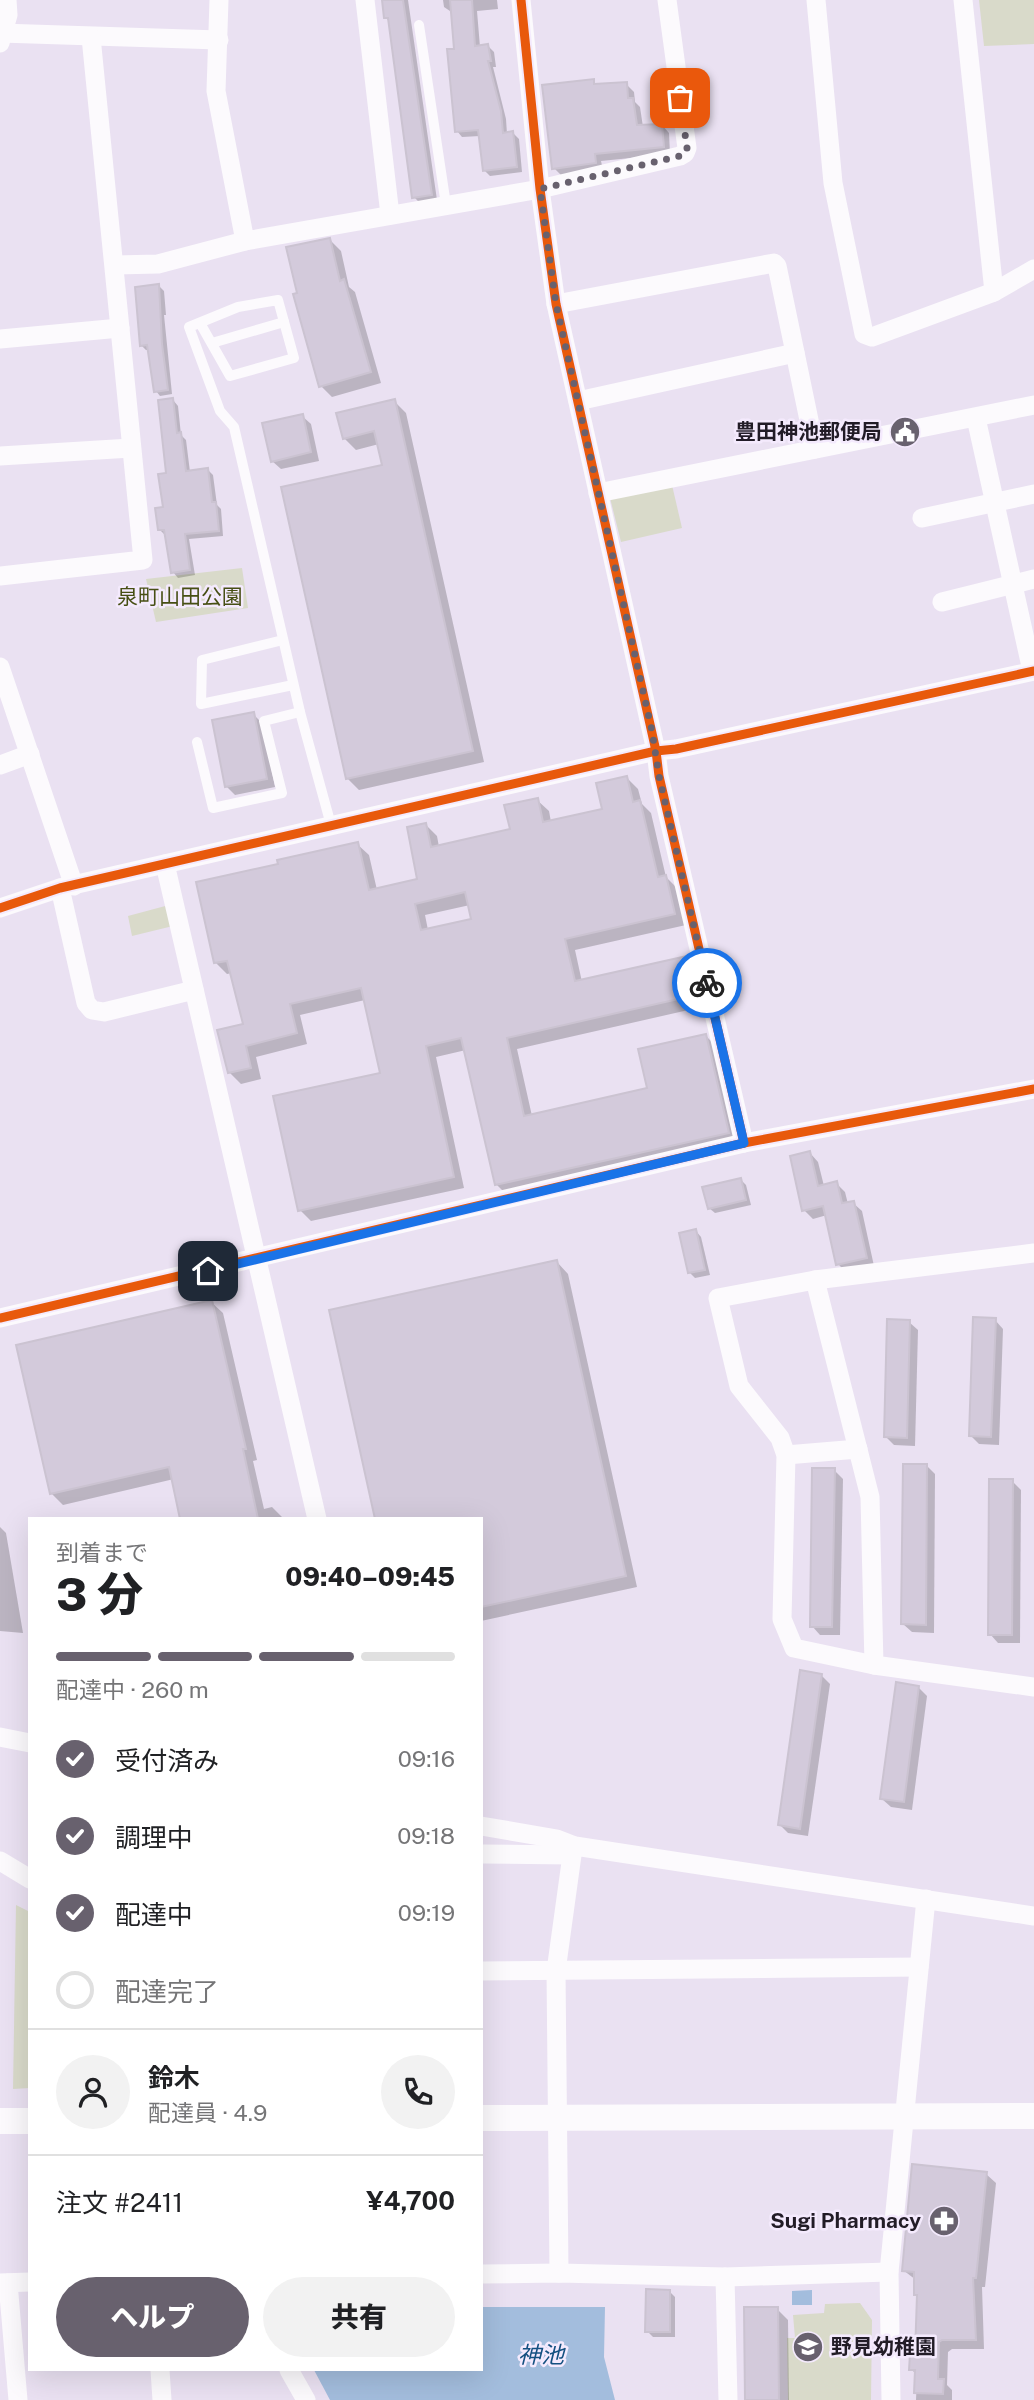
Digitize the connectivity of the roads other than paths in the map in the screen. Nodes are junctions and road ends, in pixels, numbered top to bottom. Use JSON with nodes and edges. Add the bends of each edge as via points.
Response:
{"nodes":[{"id":1,"x":7,"y":0,"type":"edge"},
{"id":2,"x":219,"y":0,"type":"edge"},
{"id":3,"x":365,"y":0,"type":"edge"},
{"id":4,"x":521,"y":0,"type":"edge"},
{"id":5,"x":667,"y":0,"type":"edge"},
{"id":6,"x":816,"y":0,"type":"edge"},
{"id":7,"x":963,"y":0,"type":"edge"},
{"id":8,"x":419,"y":25,"type":"dead end"},
{"id":9,"x":1,"y":37,"type":"edge"},
{"id":10,"x":91,"y":37,"type":"junction"},
{"id":11,"x":219,"y":40,"type":"junction"},
{"id":12,"x":540,"y":189,"type":"junction"},
{"id":13,"x":446,"y":205,"type":"junction"},
{"id":14,"x":390,"y":215,"type":"junction"},
{"id":15,"x":245,"y":241,"type":"junction"},
{"id":16,"x":115,"y":265,"type":"junction"},
{"id":17,"x":1034,"y":269,"type":"edge"},
{"id":18,"x":993,"y":292,"type":"junction"},
{"id":19,"x":556,"y":304,"type":"junction"},
{"id":20,"x":284,"y":322,"type":"junction"},
{"id":21,"x":200,"y":323,"type":"junction"},
{"id":22,"x":120,"y":328,"type":"junction"},
{"id":23,"x":0,"y":339,"type":"edge"},
{"id":24,"x":212,"y":343,"type":"junction"},
{"id":25,"x":795,"y":353,"type":"junction"},
{"id":26,"x":578,"y":401,"type":"junction"},
{"id":27,"x":1034,"y":405,"type":"edge"},
{"id":28,"x":976,"y":418,"type":"junction"},
{"id":29,"x":131,"y":448,"type":"junction"},
{"id":30,"x":815,"y":449,"type":"junction"},
{"id":31,"x":0,"y":456,"type":"edge"},
{"id":32,"x":598,"y":493,"type":"junction"},
{"id":33,"x":1034,"y":494,"type":"edge"},
{"id":34,"x":995,"y":502,"type":"junction"},
{"id":35,"x":922,"y":518,"type":"dead end"},
{"id":36,"x":0,"y":576,"type":"edge"},
{"id":37,"x":1034,"y":579,"type":"edge"},
{"id":38,"x":1012,"y":583,"type":"junction"},
{"id":39,"x":942,"y":602,"type":"dead end"},
{"id":40,"x":283,"y":640,"type":"junction"},
{"id":41,"x":0,"y":667,"type":"edge"},
{"id":42,"x":1033,"y":671,"type":"edge"},
{"id":43,"x":293,"y":684,"type":"junction"},
{"id":44,"x":300,"y":712,"type":"junction"},
{"id":45,"x":197,"y":742,"type":"dead end"},
{"id":46,"x":656,"y":751,"type":"junction"},
{"id":47,"x":30,"y":754,"type":"junction"},
{"id":48,"x":0,"y":765,"type":"edge"},
{"id":49,"x":331,"y":825,"type":"junction"},
{"id":50,"x":165,"y":864,"type":"junction"},
{"id":51,"x":67,"y":887,"type":"junction"},
{"id":52,"x":0,"y":908,"type":"edge"},
{"id":53,"x":194,"y":990,"type":"junction"},
{"id":54,"x":1034,"y":1089,"type":"edge"},
{"id":55,"x":744,"y":1143,"type":"junction"},
{"id":56,"x":1034,"y":1253,"type":"edge"},
{"id":57,"x":258,"y":1259,"type":"junction"},
{"id":58,"x":815,"y":1280,"type":"junction"},
{"id":59,"x":0,"y":1318,"type":"edge"},
{"id":60,"x":858,"y":1449,"type":"junction"},
{"id":61,"x":786,"y":1455,"type":"junction"},
{"id":62,"x":317,"y":1517,"type":"edge"},
{"id":63,"x":874,"y":1665,"type":"junction"},
{"id":64,"x":1034,"y":1687,"type":"edge"},
{"id":65,"x":0,"y":1737,"type":"edge"},
{"id":66,"x":28,"y":1743,"type":"edge"},
{"id":67,"x":483,"y":1826,"type":"edge"},
{"id":68,"x":574,"y":1850,"type":"junction"},
{"id":69,"x":483,"y":1854,"type":"edge"},
{"id":70,"x":0,"y":1861,"type":"edge"},
{"id":71,"x":28,"y":1878,"type":"edge"},
{"id":72,"x":926,"y":1899,"type":"junction"},
{"id":73,"x":1034,"y":1916,"type":"edge"},
{"id":74,"x":919,"y":1966,"type":"junction"},
{"id":75,"x":483,"y":1971,"type":"edge"},
{"id":76,"x":556,"y":1971,"type":"junction"},
{"id":77,"x":906,"y":2116,"type":"junction"},
{"id":78,"x":1034,"y":2116,"type":"edge"},
{"id":79,"x":558,"y":2118,"type":"junction"},
{"id":80,"x":483,"y":2119,"type":"edge"},
{"id":81,"x":0,"y":2121,"type":"edge"},
{"id":82,"x":28,"y":2121,"type":"edge"},
{"id":83,"x":889,"y":2272,"type":"junction"},
{"id":84,"x":559,"y":2273,"type":"junction"},
{"id":85,"x":483,"y":2274,"type":"edge"},
{"id":86,"x":725,"y":2277,"type":"junction"},
{"id":87,"x":28,"y":2282,"type":"edge"},
{"id":88,"x":4,"y":2283,"type":"edge"},
{"id":89,"x":160,"y":2371,"type":"edge"},
{"id":90,"x":290,"y":2371,"type":"edge"},
{"id":91,"x":18,"y":2400,"type":"edge"},
{"id":92,"x":162,"y":2400,"type":"edge"},
{"id":93,"x":306,"y":2400,"type":"edge"},
{"id":94,"x":728,"y":2400,"type":"edge"},
{"id":95,"x":891,"y":2400,"type":"edge"}],
"edges":[{"from":1,"to":9,"type":"street"},
{"from":2,"to":11,"type":"street"},
{"from":3,"to":14,"type":"street"},
{"from":4,"to":12,"type":"street"},
{"from":5,"to":12,"type":"street","via":[[685,153]]},
{"from":6,"to":18,"type":"street","via":[[833,183],[864,334],[872,337]]},
{"from":7,"to":18,"type":"street"},
{"from":8,"to":13,"type":"lane"},
{"from":9,"to":10,"type":"street"},
{"from":10,"to":11,"type":"street"},
{"from":10,"to":16,"type":"street"},
{"from":11,"to":15,"type":"street","via":[[216,91]]},
{"from":12,"to":13,"type":"street"},
{"from":12,"to":19,"type":"street"},
{"from":13,"to":14,"type":"street"},
{"from":14,"to":15,"type":"street"},
{"from":15,"to":16,"type":"street","via":[[158,264]]},
{"from":16,"to":22,"type":"street"},
{"from":17,"to":18,"type":"street"},
{"from":19,"to":25,"type":"street","via":[[774,263]]},
{"from":19,"to":26,"type":"street"},
{"from":20,"to":21,"type":"lane","via":[[278,300],[238,307]]},
{"from":20,"to":24,"type":"lane"},
{"from":20,"to":24,"type":"lane","via":[[294,358],[230,376]]},
{"from":21,"to":24,"type":"lane"},
{"from":21,"to":40,"type":"lane","via":[[189,327],[220,411],[234,427]]},
{"from":22,"to":23,"type":"street"},
{"from":22,"to":29,"type":"street"},
{"from":25,"to":26,"type":"street"},
{"from":25,"to":30,"type":"street"},
{"from":26,"to":32,"type":"street"},
{"from":27,"to":28,"type":"street"},
{"from":28,"to":30,"type":"street"},
{"from":28,"to":34,"type":"street"},
{"from":29,"to":31,"type":"street"},
{"from":29,"to":36,"type":"street","via":[[143,560]]},
{"from":30,"to":32,"type":"street"},
{"from":32,"to":46,"type":"street"},
{"from":33,"to":34,"type":"street"},
{"from":34,"to":35,"type":"street"},
{"from":34,"to":38,"type":"street"},
{"from":37,"to":38,"type":"street"},
{"from":38,"to":39,"type":"street"},
{"from":38,"to":42,"type":"street"},
{"from":40,"to":43,"type":"lane"},
{"from":40,"to":43,"type":"lane","via":[[202,660],[201,704]]},
{"from":41,"to":47,"type":"street"},
{"from":42,"to":46,"type":"street"},
{"from":43,"to":44,"type":"lane"},
{"from":44,"to":45,"type":"lane","via":[[264,721],[282,793],[213,808]]},
{"from":44,"to":49,"type":"lane"},
{"from":46,"to":49,"type":"street"},
{"from":46,"to":55,"type":"street"},
{"from":47,"to":48,"type":"street"},
{"from":47,"to":51,"type":"street"},
{"from":49,"to":50,"type":"street"},
{"from":50,"to":51,"type":"street"},
{"from":50,"to":53,"type":"street"},
{"from":51,"to":52,"type":"street"},
{"from":51,"to":53,"type":"street","via":[[86,1003],[92,1010],[104,1012]]},
{"from":53,"to":57,"type":"street"},
{"from":54,"to":55,"type":"street"},
{"from":55,"to":57,"type":"street"},
{"from":56,"to":58,"type":"street"},
{"from":57,"to":59,"type":"street"},
{"from":57,"to":62,"type":"street"},
{"from":58,"to":60,"type":"street"},
{"from":58,"to":61,"type":"street","via":[[718,1298],[739,1386],[780,1438]]},
{"from":60,"to":61,"type":"street"},
{"from":60,"to":63,"type":"street","via":[[870,1497]]},
{"from":61,"to":63,"type":"street","via":[[782,1619],[786,1633],[794,1647]]},
{"from":63,"to":64,"type":"street"},
{"from":65,"to":66,"type":"street"},
{"from":67,"to":68,"type":"street","via":[[557,1839]]},
{"from":68,"to":69,"type":"street"},
{"from":68,"to":72,"type":"street"},
{"from":68,"to":76,"type":"street"},
{"from":70,"to":71,"type":"street"},
{"from":72,"to":73,"type":"street"},
{"from":72,"to":74,"type":"street"},
{"from":74,"to":76,"type":"street"},
{"from":74,"to":77,"type":"street"},
{"from":75,"to":76,"type":"street"},
{"from":76,"to":79,"type":"street"},
{"from":77,"to":78,"type":"street"},
{"from":77,"to":79,"type":"street"},
{"from":77,"to":83,"type":"street"},
{"from":79,"to":80,"type":"street"},
{"from":79,"to":84,"type":"street"},
{"from":81,"to":82,"type":"street"},
{"from":83,"to":86,"type":"street"},
{"from":83,"to":95,"type":"street"},
{"from":84,"to":85,"type":"street"},
{"from":84,"to":86,"type":"street"},
{"from":86,"to":94,"type":"street"},
{"from":87,"to":88,"type":"street"},
{"from":88,"to":91,"type":"street"},
{"from":89,"to":92,"type":"street"},
{"from":90,"to":93,"type":"street"}]}
